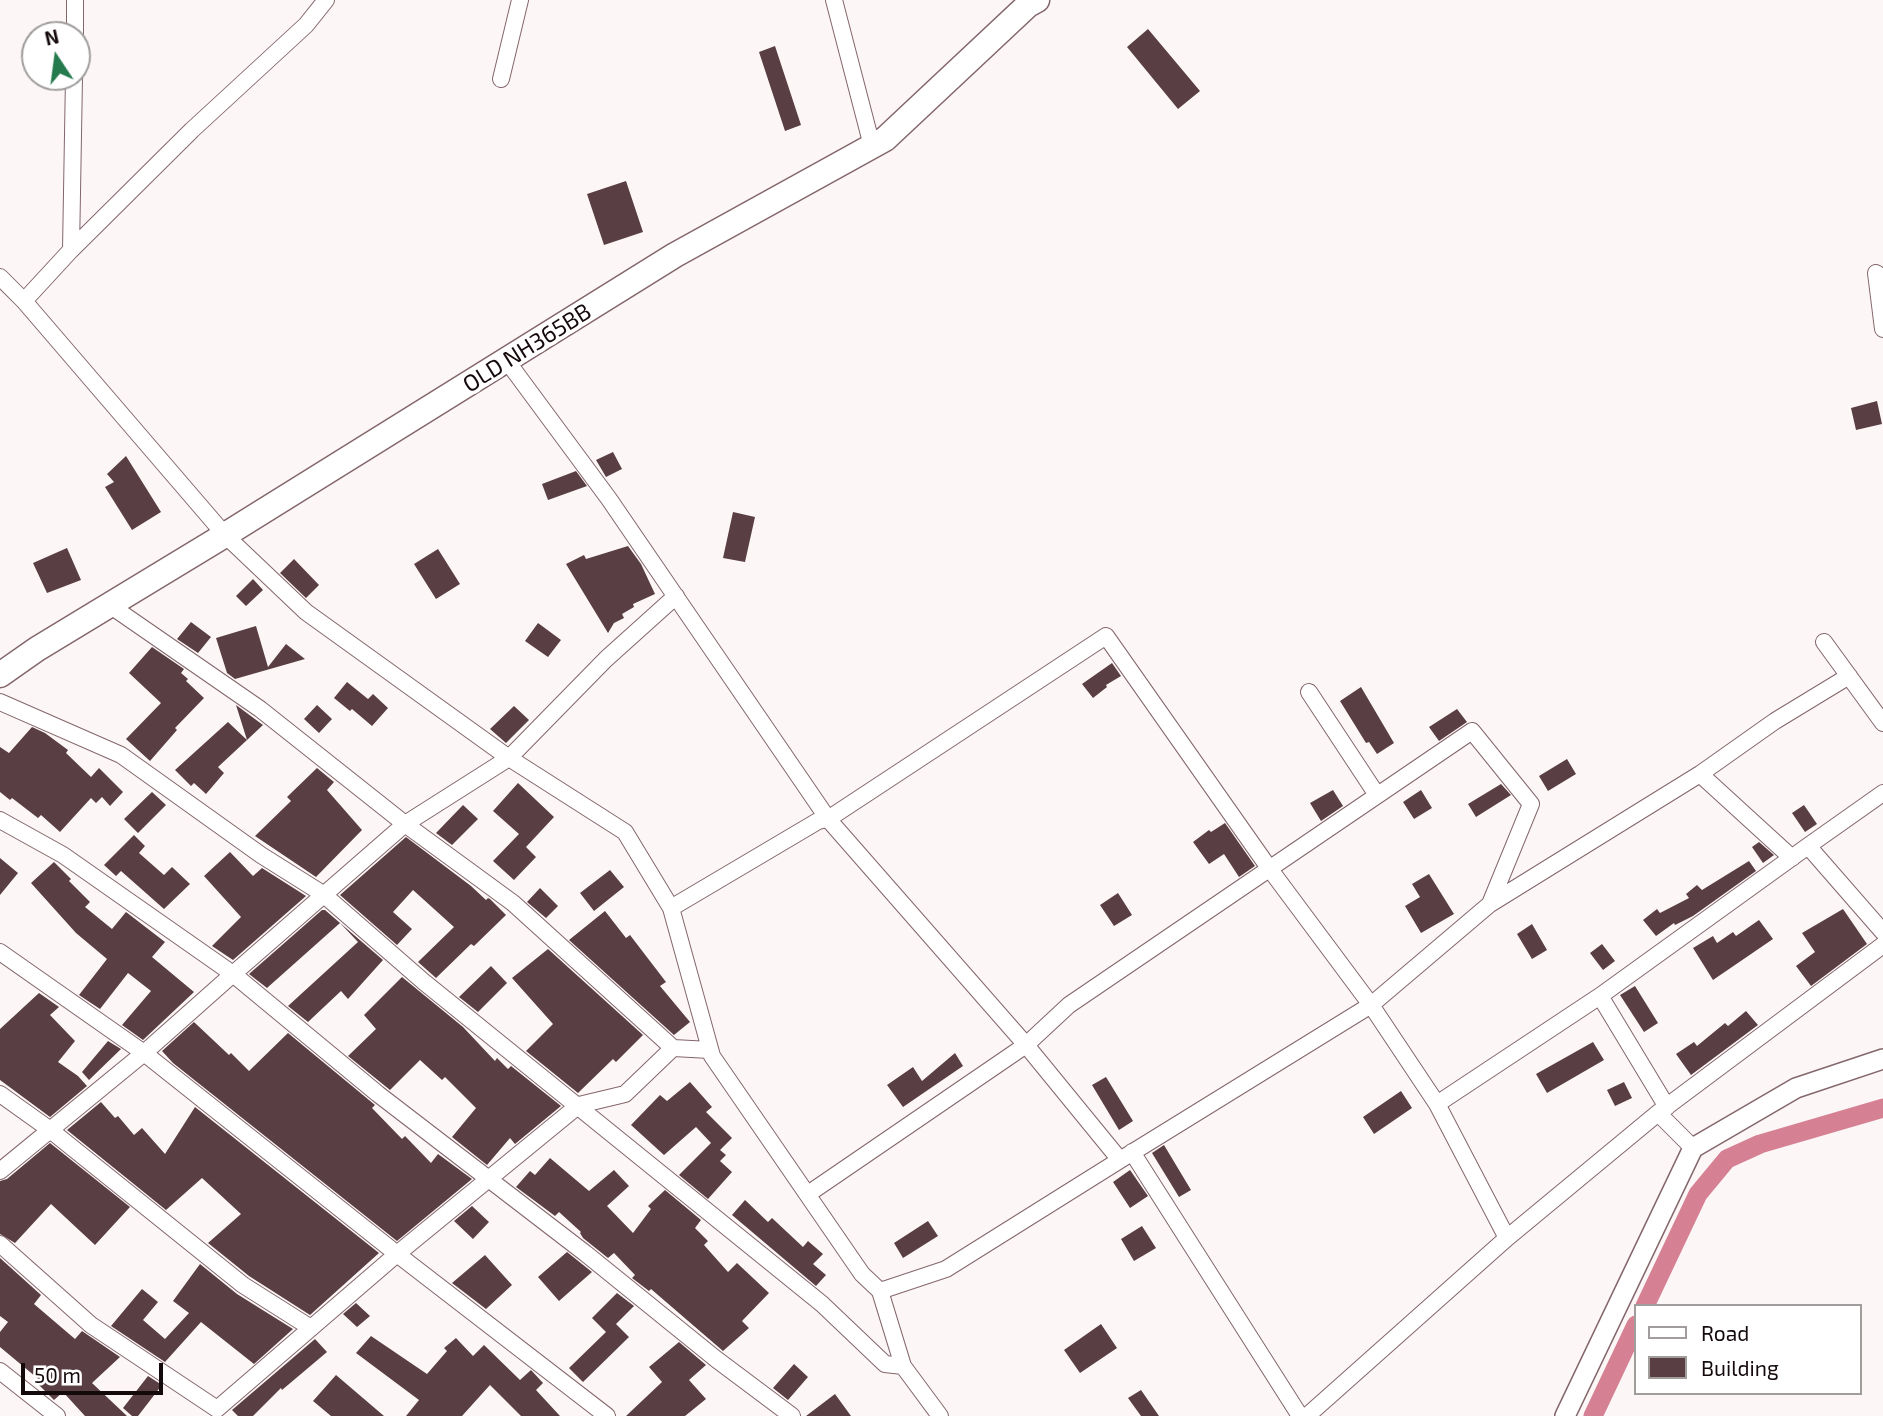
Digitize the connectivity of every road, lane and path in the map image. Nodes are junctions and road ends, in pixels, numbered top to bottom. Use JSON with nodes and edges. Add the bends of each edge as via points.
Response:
{"nodes":[{"id":1,"x":75,"y":0,"type":"edge"},
{"id":2,"x":326,"y":0,"type":"edge"},
{"id":3,"x":520,"y":0,"type":"edge"},
{"id":4,"x":835,"y":0,"type":"edge"},
{"id":5,"x":1030,"y":2,"type":"edge"},
{"id":6,"x":75,"y":21,"type":"edge"},
{"id":7,"x":501,"y":79,"type":"dead end"},
{"id":8,"x":74,"y":91,"type":"edge"},
{"id":9,"x":872,"y":146,"type":"junction"},
{"id":10,"x":71,"y":250,"type":"junction"},
{"id":11,"x":0,"y":277,"type":"edge"},
{"id":12,"x":1883,"y":278,"type":"edge"},
{"id":13,"x":24,"y":301,"type":"junction"},
{"id":14,"x":1883,"y":329,"type":"edge"},
{"id":15,"x":507,"y":361,"type":"junction"},
{"id":16,"x":225,"y":535,"type":"junction"},
{"id":17,"x":676,"y":596,"type":"junction"},
{"id":18,"x":110,"y":606,"type":"junction"},
{"id":19,"x":1824,"y":642,"type":"dead end"},
{"id":20,"x":0,"y":675,"type":"edge"},
{"id":21,"x":1849,"y":676,"type":"junction"},
{"id":22,"x":1309,"y":692,"type":"dead end"},
{"id":23,"x":0,"y":702,"type":"edge"},
{"id":24,"x":1883,"y":723,"type":"edge"},
{"id":25,"x":509,"y":758,"type":"junction"},
{"id":26,"x":1700,"y":774,"type":"junction"},
{"id":27,"x":1883,"y":793,"type":"edge"},
{"id":28,"x":1377,"y":795,"type":"junction"},
{"id":29,"x":828,"y":819,"type":"junction"},
{"id":30,"x":0,"y":820,"type":"edge"},
{"id":31,"x":405,"y":824,"type":"junction"},
{"id":32,"x":1808,"y":846,"type":"junction"},
{"id":33,"x":1792,"y":858,"type":"junction"},
{"id":34,"x":1269,"y":868,"type":"junction"},
{"id":35,"x":323,"y":894,"type":"junction"},
{"id":36,"x":1490,"y":904,"type":"junction"},
{"id":37,"x":671,"y":908,"type":"junction"},
{"id":38,"x":1883,"y":932,"type":"edge"},
{"id":39,"x":1883,"y":945,"type":"edge"},
{"id":40,"x":0,"y":952,"type":"edge"},
{"id":41,"x":233,"y":974,"type":"junction"},
{"id":42,"x":1600,"y":996,"type":"junction"},
{"id":43,"x":1371,"y":1005,"type":"junction"},
{"id":44,"x":1026,"y":1045,"type":"junction"},
{"id":45,"x":673,"y":1048,"type":"junction"},
{"id":46,"x":710,"y":1050,"type":"junction"},
{"id":47,"x":144,"y":1053,"type":"junction"},
{"id":48,"x":1883,"y":1059,"type":"edge"},
{"id":49,"x":0,"y":1094,"type":"edge"},
{"id":50,"x":1437,"y":1104,"type":"junction"},
{"id":51,"x":579,"y":1105,"type":"junction"},
{"id":52,"x":1662,"y":1110,"type":"junction"},
{"id":53,"x":48,"y":1129,"type":"junction"},
{"id":54,"x":1693,"y":1148,"type":"junction"},
{"id":55,"x":1126,"y":1156,"type":"junction"},
{"id":56,"x":0,"y":1171,"type":"edge"},
{"id":57,"x":489,"y":1181,"type":"junction"},
{"id":58,"x":807,"y":1194,"type":"junction"},
{"id":59,"x":1507,"y":1238,"type":"junction"},
{"id":60,"x":0,"y":1244,"type":"edge"},
{"id":61,"x":397,"y":1254,"type":"junction"},
{"id":62,"x":880,"y":1291,"type":"junction"},
{"id":63,"x":311,"y":1328,"type":"junction"},
{"id":64,"x":903,"y":1366,"type":"junction"},
{"id":65,"x":0,"y":1371,"type":"edge"},
{"id":66,"x":217,"y":1414,"type":"edge"},
{"id":67,"x":57,"y":1416,"type":"edge"},
{"id":68,"x":607,"y":1416,"type":"edge"},
{"id":69,"x":792,"y":1416,"type":"edge"},
{"id":70,"x":940,"y":1416,"type":"edge"},
{"id":71,"x":1300,"y":1416,"type":"edge"},
{"id":72,"x":1307,"y":1416,"type":"edge"},
{"id":73,"x":1565,"y":1416,"type":"edge"}],
"edges":[{"from":1,"to":6,"type":"street"},
{"from":2,"to":10,"type":"street","via":[[306,25]]},
{"from":3,"to":7,"type":"street"},
{"from":4,"to":9,"type":"street"},
{"from":5,"to":9,"type":"main road","name":"OLD NH365BB","via":[[885,139]]},
{"from":8,"to":10,"type":"street"},
{"from":9,"to":15,"type":"main road","name":"OLD NH365BB","via":[[676,255]]},
{"from":10,"to":13,"type":"street"},
{"from":11,"to":13,"type":"street"},
{"from":12,"to":14,"type":"street","via":[[1876,273]]},
{"from":13,"to":16,"type":"street"},
{"from":15,"to":16,"type":"main road","name":"OLD NH365BB"},
{"from":15,"to":17,"type":"street"},
{"from":16,"to":18,"type":"main road","name":"OLD NH365BB"},
{"from":16,"to":25,"type":"street","via":[[306,612]]},
{"from":17,"to":25,"type":"street","via":[[606,659]]},
{"from":17,"to":29,"type":"street"},
{"from":18,"to":20,"type":"main road","name":"OLD NH365BB"},
{"from":18,"to":31,"type":"street","via":[[260,709]]},
{"from":19,"to":21,"type":"street"},
{"from":21,"to":24,"type":"street"},
{"from":21,"to":26,"type":"street","via":[[1775,720]]},
{"from":22,"to":28,"type":"street"},
{"from":23,"to":35,"type":"street","via":[[121,755]]},
{"from":25,"to":31,"type":"street"},
{"from":25,"to":37,"type":"street","via":[[625,832]]},
{"from":26,"to":33,"type":"street"},
{"from":26,"to":36,"type":"street"},
{"from":27,"to":32,"type":"street"},
{"from":28,"to":34,"type":"street"},
{"from":28,"to":36,"type":"street","via":[[1472,731],[1531,804]]},
{"from":29,"to":34,"type":"street","via":[[1106,636]]},
{"from":29,"to":37,"type":"street"},
{"from":29,"to":44,"type":"street"},
{"from":30,"to":41,"type":"street","via":[[63,855]]},
{"from":31,"to":35,"type":"street"},
{"from":31,"to":45,"type":"street","via":[[513,903]]},
{"from":32,"to":33,"type":"street"},
{"from":32,"to":38,"type":"street"},
{"from":33,"to":42,"type":"street"},
{"from":34,"to":43,"type":"street"},
{"from":34,"to":44,"type":"street","via":[[1069,1005]]},
{"from":35,"to":41,"type":"street"},
{"from":35,"to":51,"type":"street","via":[[424,982]]},
{"from":36,"to":43,"type":"street"},
{"from":37,"to":46,"type":"street"},
{"from":39,"to":52,"type":"street"},
{"from":40,"to":47,"type":"street"},
{"from":41,"to":47,"type":"street"},
{"from":41,"to":57,"type":"street"},
{"from":42,"to":50,"type":"street"},
{"from":42,"to":52,"type":"street"},
{"from":43,"to":50,"type":"street"},
{"from":43,"to":55,"type":"street"},
{"from":44,"to":55,"type":"street"},
{"from":44,"to":58,"type":"street"},
{"from":45,"to":46,"type":"street"},
{"from":45,"to":51,"type":"street","via":[[625,1094]]},
{"from":46,"to":58,"type":"street"},
{"from":47,"to":53,"type":"street"},
{"from":47,"to":61,"type":"street"},
{"from":48,"to":54,"type":"street","via":[[1796,1088]]},
{"from":49,"to":53,"type":"street"},
{"from":50,"to":59,"type":"street"},
{"from":51,"to":57,"type":"street"},
{"from":51,"to":64,"type":"street","via":[[822,1304],[885,1364]]},
{"from":52,"to":54,"type":"street"},
{"from":52,"to":59,"type":"street"},
{"from":53,"to":56,"type":"street"},
{"from":53,"to":63,"type":"street","via":[[243,1285]]},
{"from":54,"to":73,"type":"street"},
{"from":55,"to":62,"type":"street","via":[[946,1269]]},
{"from":55,"to":71,"type":"street"},
{"from":57,"to":61,"type":"street"},
{"from":57,"to":69,"type":"street"},
{"from":58,"to":62,"type":"street","via":[[862,1275]]},
{"from":59,"to":72,"type":"street"},
{"from":60,"to":66,"type":"street","via":[[91,1325]]},
{"from":61,"to":63,"type":"street"},
{"from":61,"to":68,"type":"street"},
{"from":62,"to":64,"type":"street"},
{"from":63,"to":66,"type":"street"},
{"from":64,"to":70,"type":"street"},
{"from":65,"to":67,"type":"street"}]}
